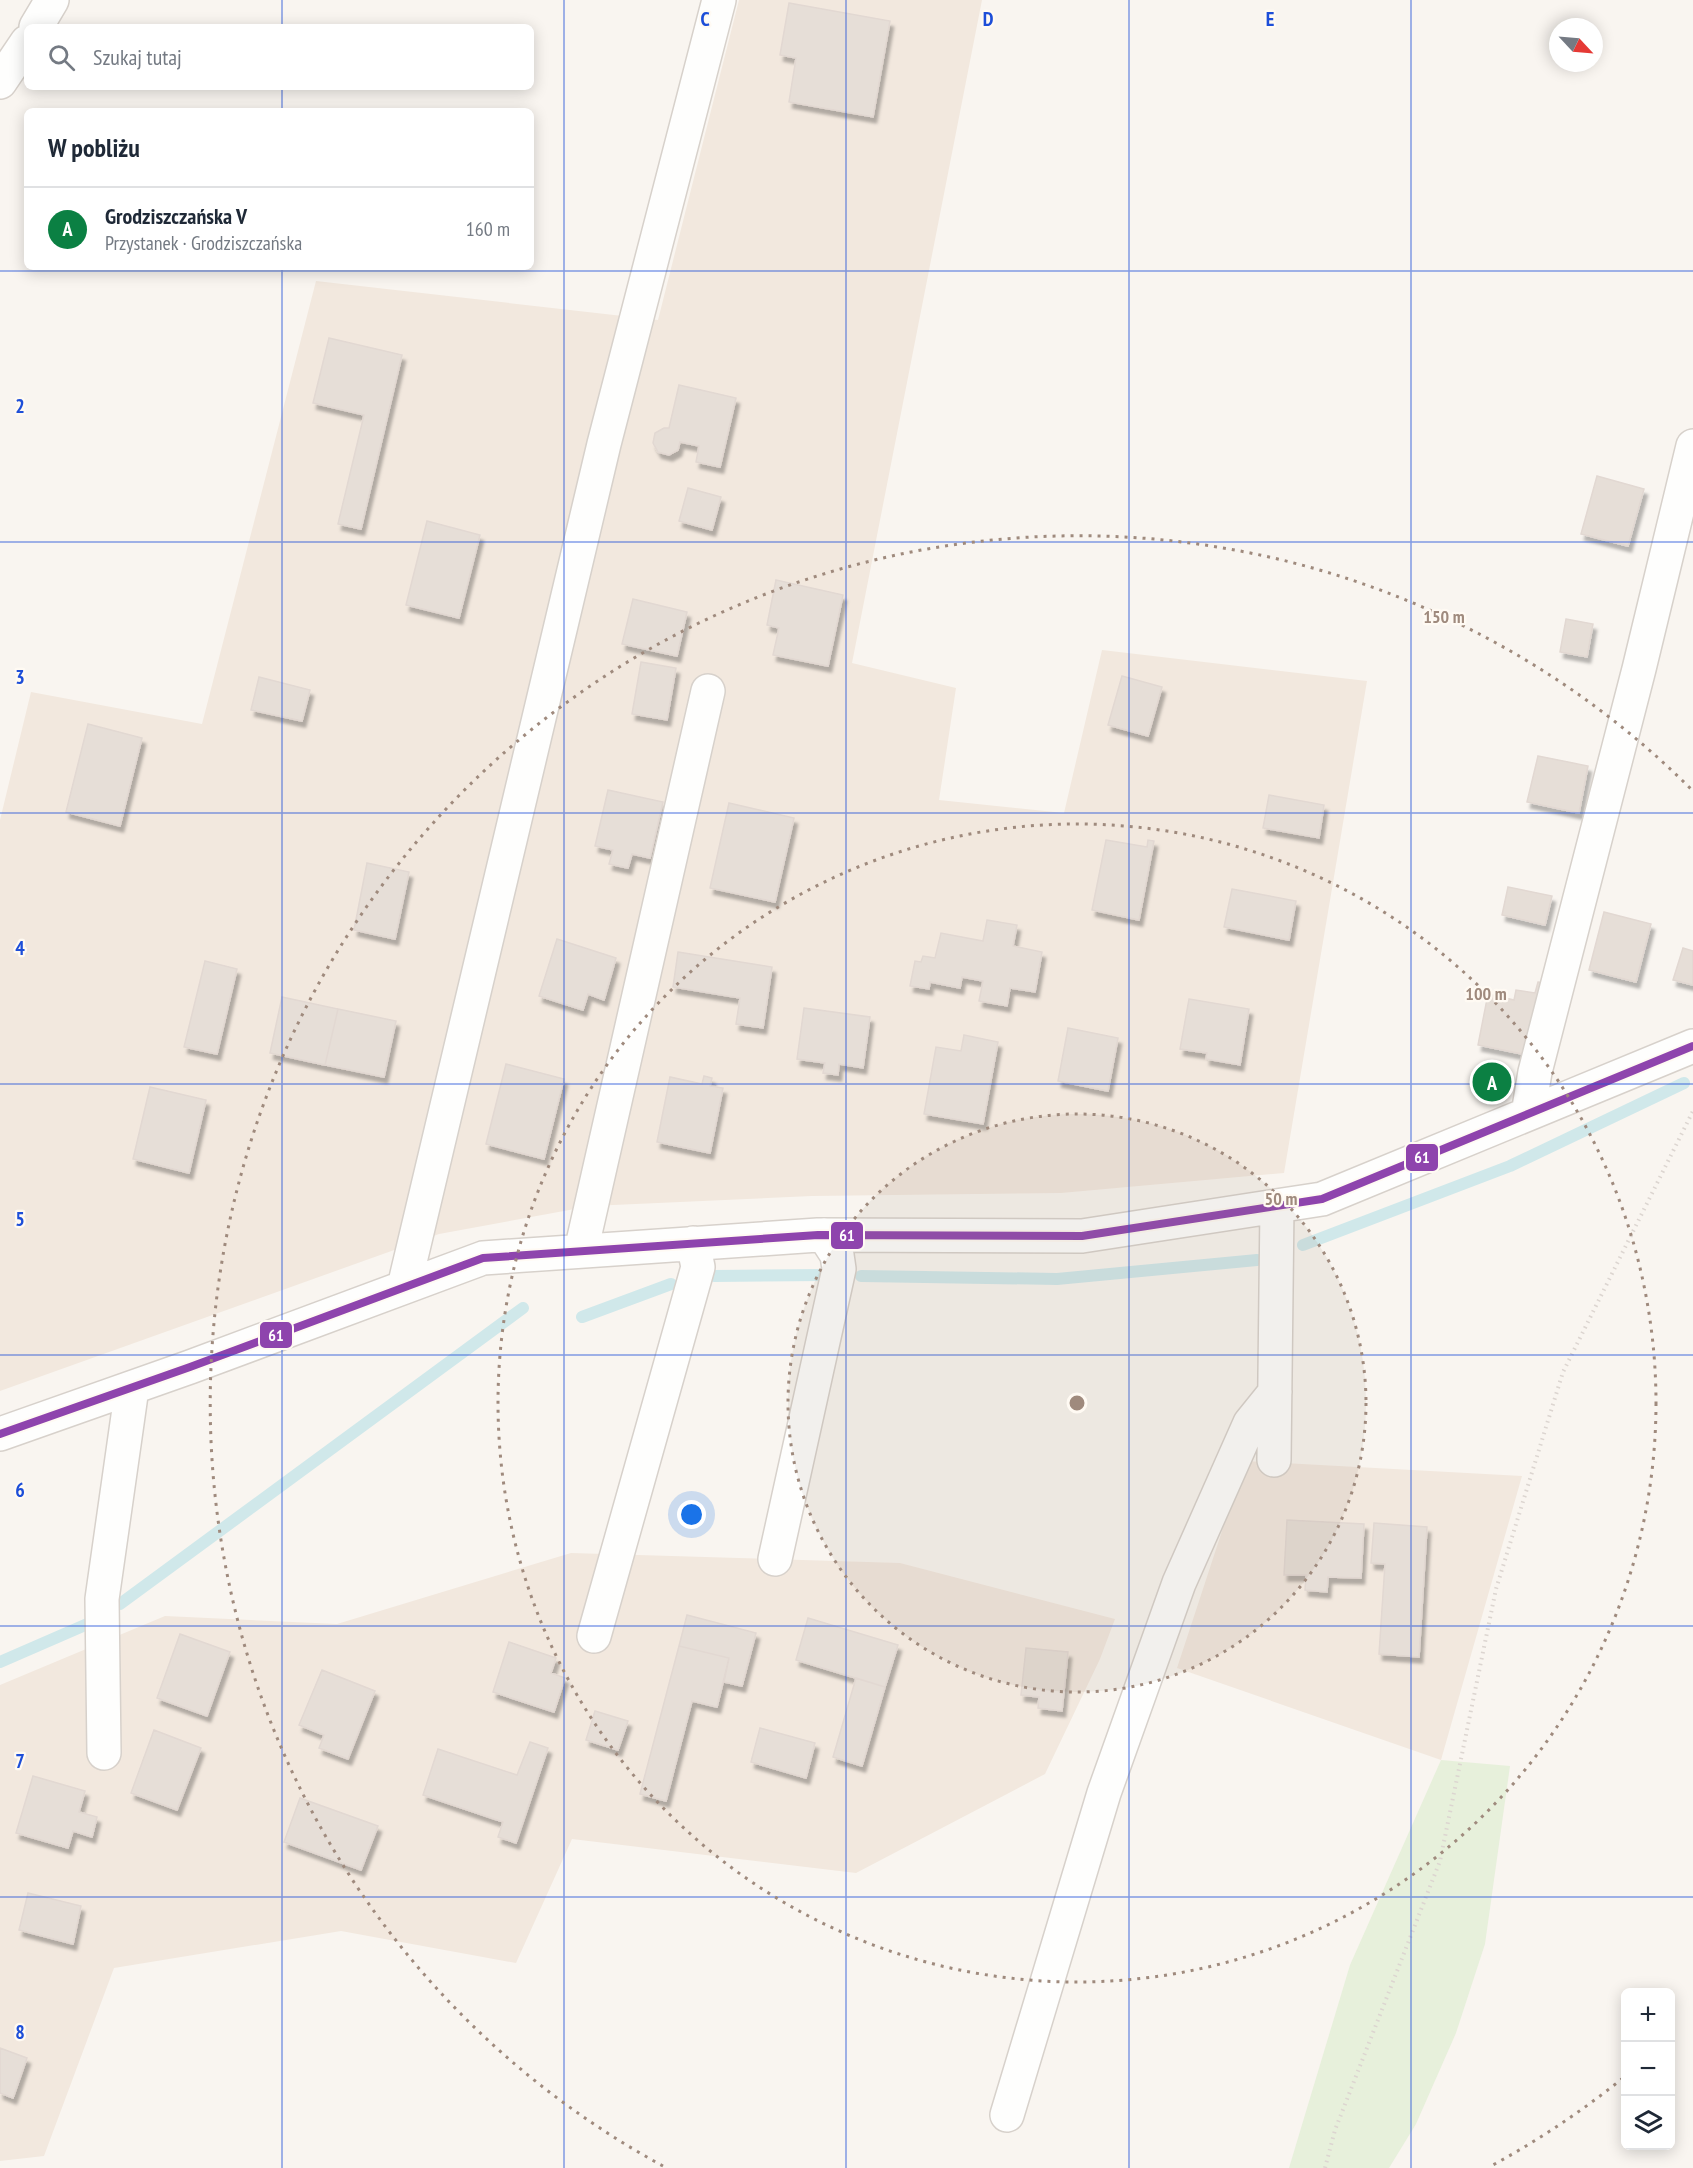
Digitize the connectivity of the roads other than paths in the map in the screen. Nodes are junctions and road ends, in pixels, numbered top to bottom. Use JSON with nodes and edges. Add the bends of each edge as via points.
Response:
{"nodes":[{"id":1,"x":52,"y":0,"type":"edge"},
{"id":2,"x":718,"y":0,"type":"edge"},
{"id":3,"x":38,"y":24,"type":"edge"},
{"id":4,"x":24,"y":46,"type":"edge"},
{"id":5,"x":0,"y":82,"type":"edge"},
{"id":6,"x":1693,"y":446,"type":"edge"},
{"id":7,"x":708,"y":691,"type":"dead end"},
{"id":8,"x":1693,"y":1046,"type":"edge"},
{"id":9,"x":1528,"y":1114,"type":"junction"},
{"id":10,"x":1277,"y":1206,"type":"junction"},
{"id":11,"x":824,"y":1234,"type":"junction"},
{"id":12,"x":693,"y":1243,"type":"junction"},
{"id":13,"x":580,"y":1251,"type":"junction"},
{"id":14,"x":404,"y":1287,"type":"junction"},
{"id":15,"x":132,"y":1388,"type":"junction"},
{"id":16,"x":1275,"y":1392,"type":"junction"},
{"id":17,"x":0,"y":1434,"type":"edge"},
{"id":18,"x":1274,"y":1460,"type":"dead end"},
{"id":19,"x":775,"y":1559,"type":"dead end"},
{"id":20,"x":594,"y":1636,"type":"dead end"},
{"id":21,"x":104,"y":1753,"type":"dead end"},
{"id":22,"x":1007,"y":2115,"type":"dead end"}],
"edges":[{"from":1,"to":3,"type":"street"},
{"from":2,"to":14,"type":"street","via":[[604,444]]},
{"from":4,"to":5,"type":"street"},
{"from":6,"to":9,"type":"street","via":[[1535,1072]]},
{"from":7,"to":13,"type":"street"},
{"from":8,"to":9,"type":"street"},
{"from":9,"to":10,"type":"street","via":[[1322,1199]]},
{"from":10,"to":11,"type":"street","via":[[1082,1236]]},
{"from":10,"to":16,"type":"street"},
{"from":11,"to":12,"type":"street"},
{"from":11,"to":19,"type":"street","via":[[837,1256],[839,1269]]},
{"from":12,"to":13,"type":"street"},
{"from":12,"to":20,"type":"street","via":[[698,1267]]},
{"from":13,"to":14,"type":"street","via":[[483,1257]]},
{"from":14,"to":15,"type":"street"},
{"from":15,"to":17,"type":"street"},
{"from":15,"to":21,"type":"street","via":[[102,1599]]},
{"from":16,"to":18,"type":"street"},
{"from":16,"to":22,"type":"street","via":[[1250,1423],[1179,1583],[1104,1792]]}]}
